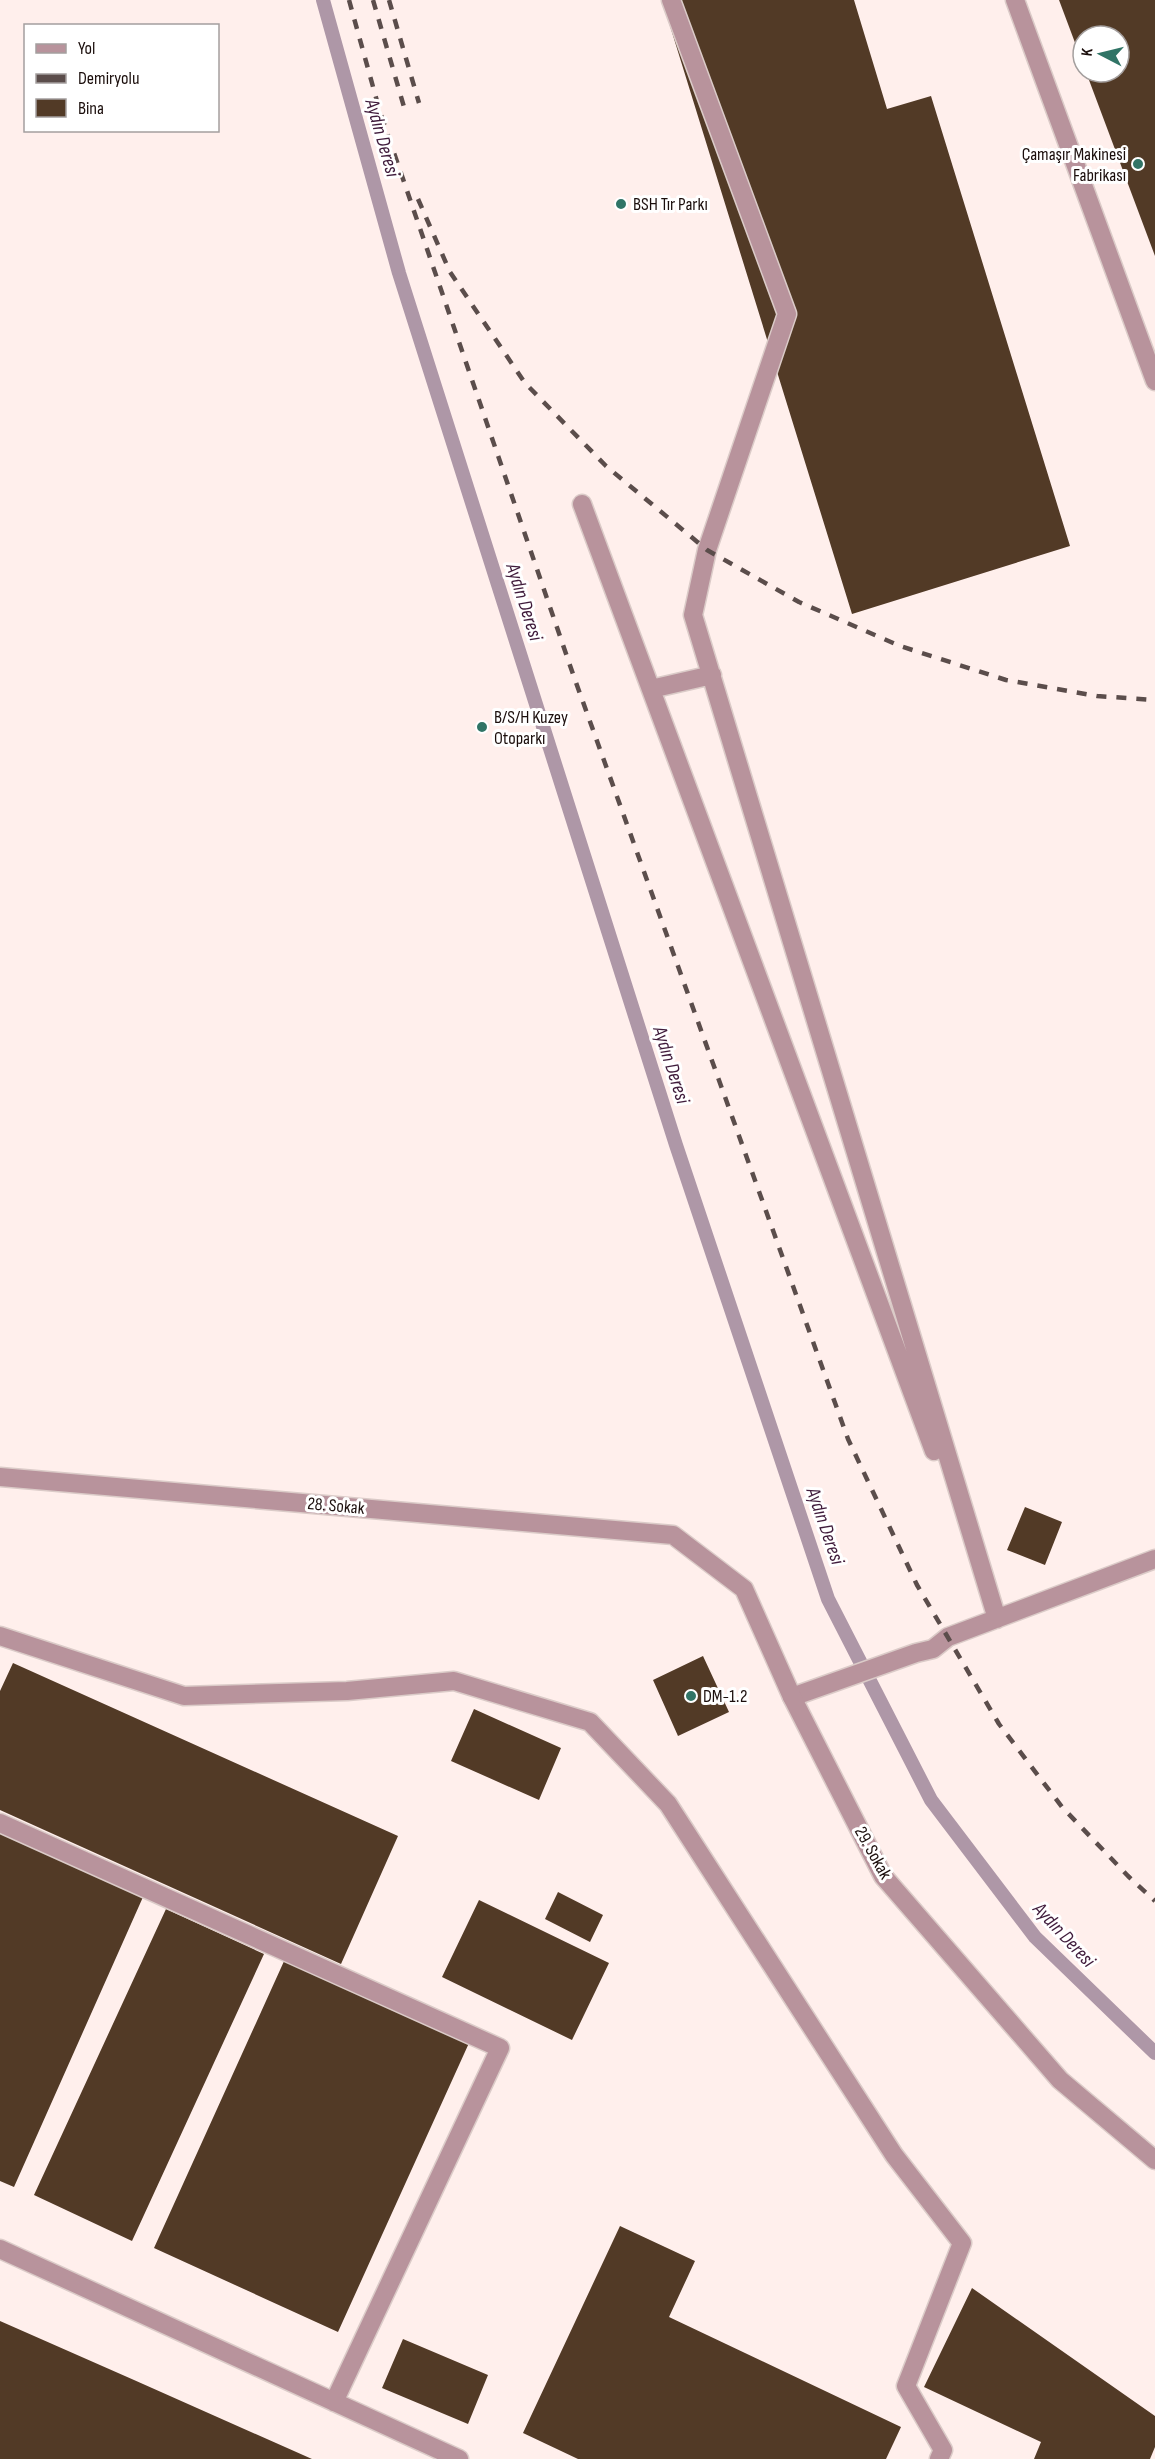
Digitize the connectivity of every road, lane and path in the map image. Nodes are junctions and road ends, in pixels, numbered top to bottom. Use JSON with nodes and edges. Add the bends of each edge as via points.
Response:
{"nodes":[{"id":1,"x":671,"y":0,"type":"edge"},
{"id":2,"x":1015,"y":0,"type":"edge"},
{"id":3,"x":1155,"y":381,"type":"edge"},
{"id":4,"x":582,"y":504,"type":"dead end"},
{"id":5,"x":712,"y":675,"type":"junction"},
{"id":6,"x":651,"y":689,"type":"junction"},
{"id":7,"x":0,"y":1477,"type":"edge"},
{"id":8,"x":673,"y":1535,"type":"joint"},
{"id":9,"x":1155,"y":1559,"type":"edge"},
{"id":10,"x":997,"y":1619,"type":"junction"},
{"id":11,"x":0,"y":1636,"type":"edge"},
{"id":12,"x":792,"y":1697,"type":"junction"},
{"id":13,"x":0,"y":1822,"type":"edge"},
{"id":14,"x":1155,"y":2160,"type":"edge"},
{"id":15,"x":0,"y":2249,"type":"edge"},
{"id":16,"x":334,"y":2402,"type":"junction"},
{"id":17,"x":459,"y":2459,"type":"edge"},
{"id":18,"x":939,"y":2459,"type":"edge"}],
"edges":[{"from":1,"to":5,"type":"street","via":[[787,314],[707,550],[693,615]]},
{"from":2,"to":3,"type":"street"},
{"from":4,"to":6,"type":"street"},
{"from":5,"to":6,"type":"street"},
{"from":5,"to":10,"type":"street"},
{"from":6,"to":10,"type":"street"},
{"from":7,"to":8,"type":"street","name":"28. Sokak"},
{"from":8,"to":12,"type":"street","name":"29. Sokak","via":[[744,1589]]},
{"from":9,"to":10,"type":"street"},
{"from":10,"to":12,"type":"street","via":[[948,1637],[933,1649]]},
{"from":11,"to":18,"type":"street","via":[[184,1696],[347,1691],[454,1681],[590,1722],[668,1804],[894,2155],[962,2243],[906,2386],[943,2450]]},
{"from":12,"to":14,"type":"street","name":"29. Sokak","via":[[883,1876],[1060,2080]]},
{"from":13,"to":16,"type":"street","via":[[500,2048]]},
{"from":15,"to":16,"type":"street"},
{"from":16,"to":17,"type":"street"}]}
